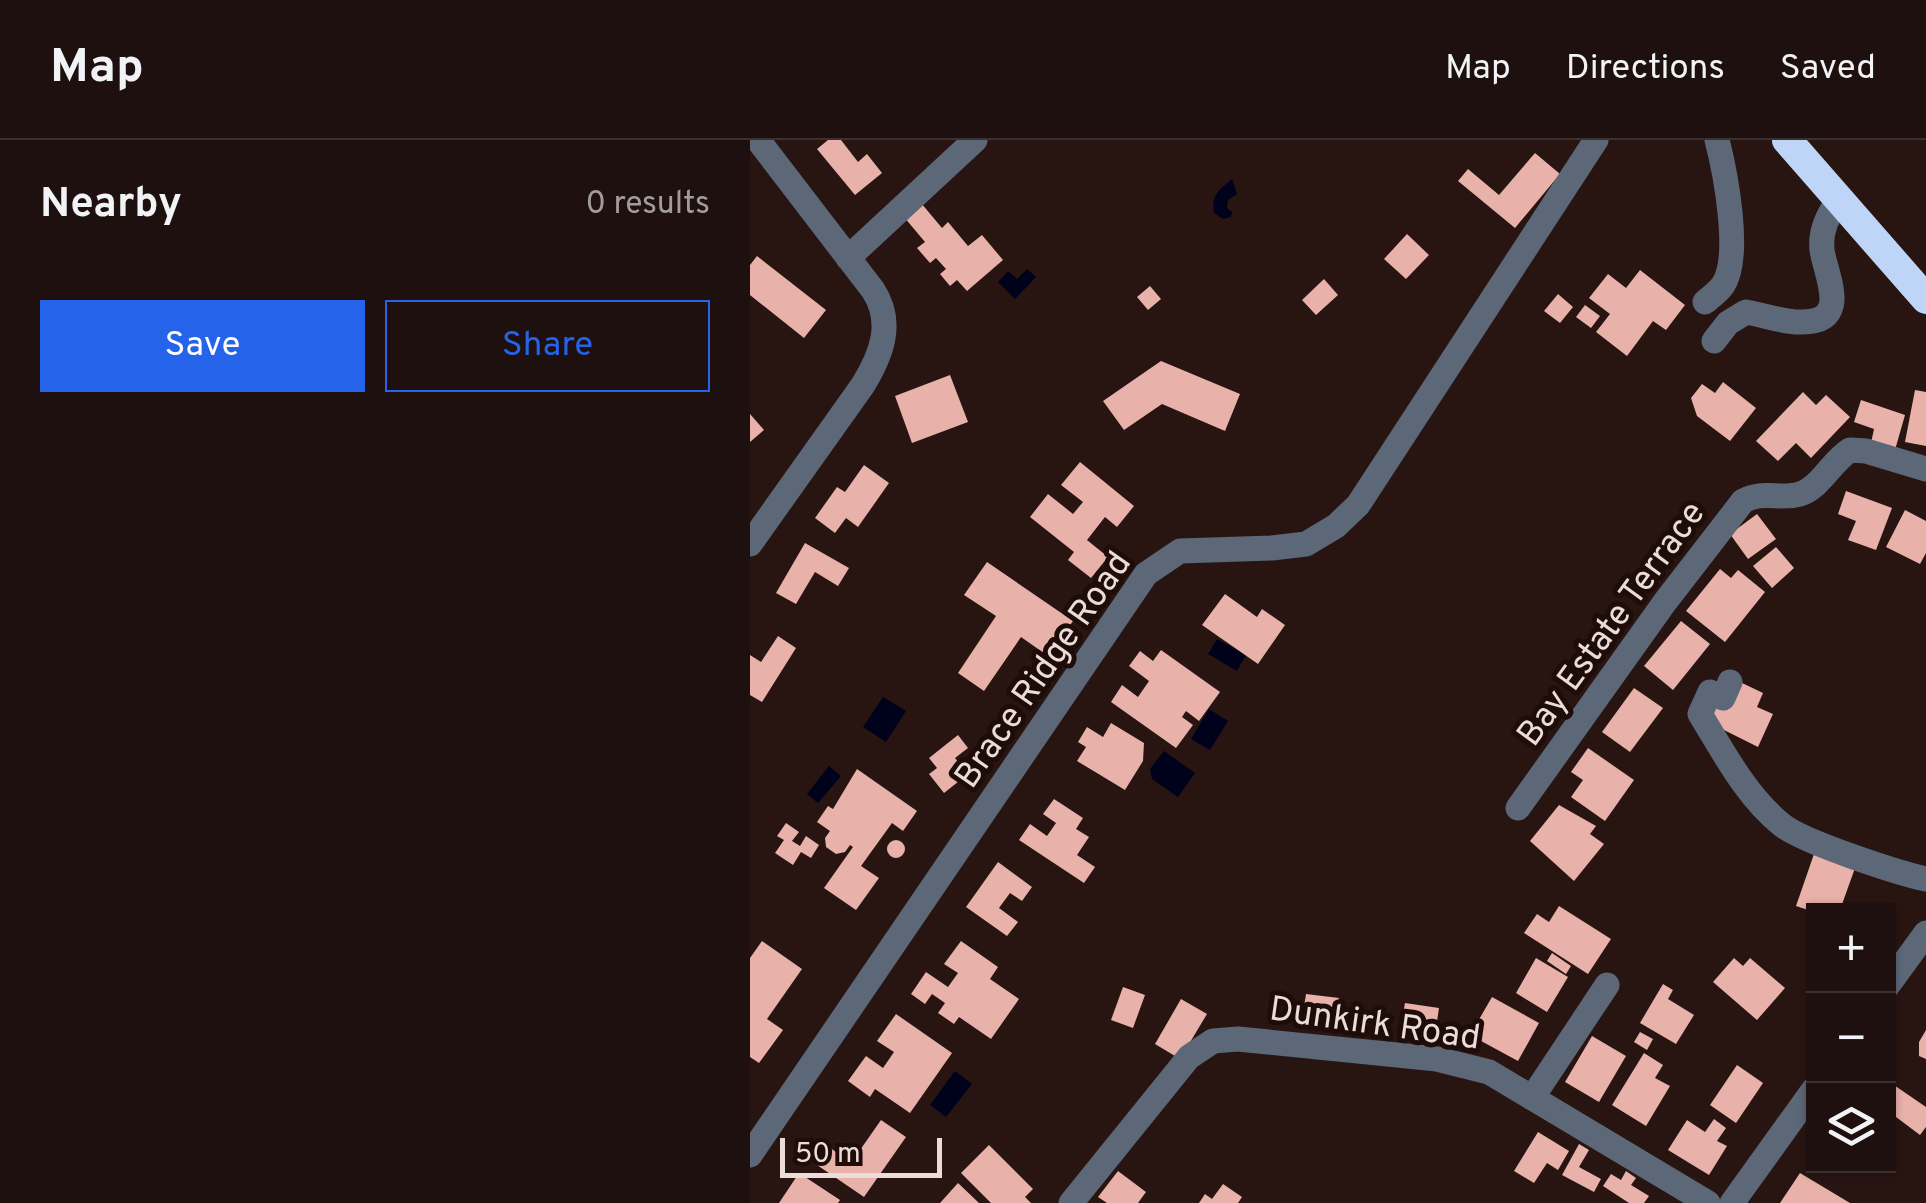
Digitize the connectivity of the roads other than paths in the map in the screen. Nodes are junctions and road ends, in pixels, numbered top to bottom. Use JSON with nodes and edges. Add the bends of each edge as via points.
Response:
{"nodes":[{"id":1,"x":758,"y":140,"type":"edge"},
{"id":2,"x":975,"y":140,"type":"edge"},
{"id":3,"x":1596,"y":140,"type":"edge"},
{"id":4,"x":1717,"y":140,"type":"edge"},
{"id":5,"x":1787,"y":140,"type":"edge"},
{"id":6,"x":1839,"y":200,"type":"junction"},
{"id":7,"x":848,"y":258,"type":"junction"},
{"id":8,"x":1926,"y":299,"type":"edge"},
{"id":9,"x":1706,"y":302,"type":"dead end"},
{"id":10,"x":1714,"y":341,"type":"dead end"},
{"id":11,"x":1926,"y":469,"type":"edge"},
{"id":12,"x":750,"y":544,"type":"edge"},
{"id":13,"x":1730,"y":682,"type":"dead end"},
{"id":14,"x":1518,"y":808,"type":"dead end"},
{"id":15,"x":1926,"y":879,"type":"edge"},
{"id":16,"x":1926,"y":934,"type":"edge"},
{"id":17,"x":1896,"y":975,"type":"edge"},
{"id":18,"x":1607,"y":985,"type":"dead end"},
{"id":19,"x":1532,"y":1098,"type":"junction"},
{"id":20,"x":1806,"y":1100,"type":"edge"},
{"id":21,"x":750,"y":1155,"type":"edge"},
{"id":22,"x":1071,"y":1203,"type":"edge"},
{"id":23,"x":1708,"y":1203,"type":"edge"},
{"id":24,"x":1732,"y":1203,"type":"edge"}],
"edges":[{"from":1,"to":7,"type":"street"},
{"from":2,"to":7,"type":"street"},
{"from":3,"to":21,"type":"street","name":"Brace Ridge Road","via":[[1358,505],[1306,544],[1180,551],[1146,574]]},
{"from":4,"to":9,"type":"street","via":[[1727,179],[1729,252],[1724,284]]},
{"from":5,"to":6,"type":"highway"},
{"from":6,"to":8,"type":"highway"},
{"from":6,"to":10,"type":"street","via":[[1822,238],[1833,291],[1825,315],[1800,322],[1746,312]]},
{"from":7,"to":12,"type":"street","via":[[882,306],[882,344],[863,385]]},
{"from":11,"to":14,"type":"street","name":"Bay Estate Terrace","via":[[1850,450],[1806,493],[1743,500]]},
{"from":13,"to":15,"type":"street","via":[[1723,698],[1710,692],[1700,714],[1746,788],[1784,828]]},
{"from":16,"to":17,"type":"street"},
{"from":18,"to":19,"type":"street"},
{"from":19,"to":22,"type":"street","name":"Dunkirk Road","via":[[1489,1072],[1437,1058],[1213,1041],[1189,1058]]},
{"from":19,"to":23,"type":"street","name":"Dunkirk Road"},
{"from":20,"to":24,"type":"street"}]}
